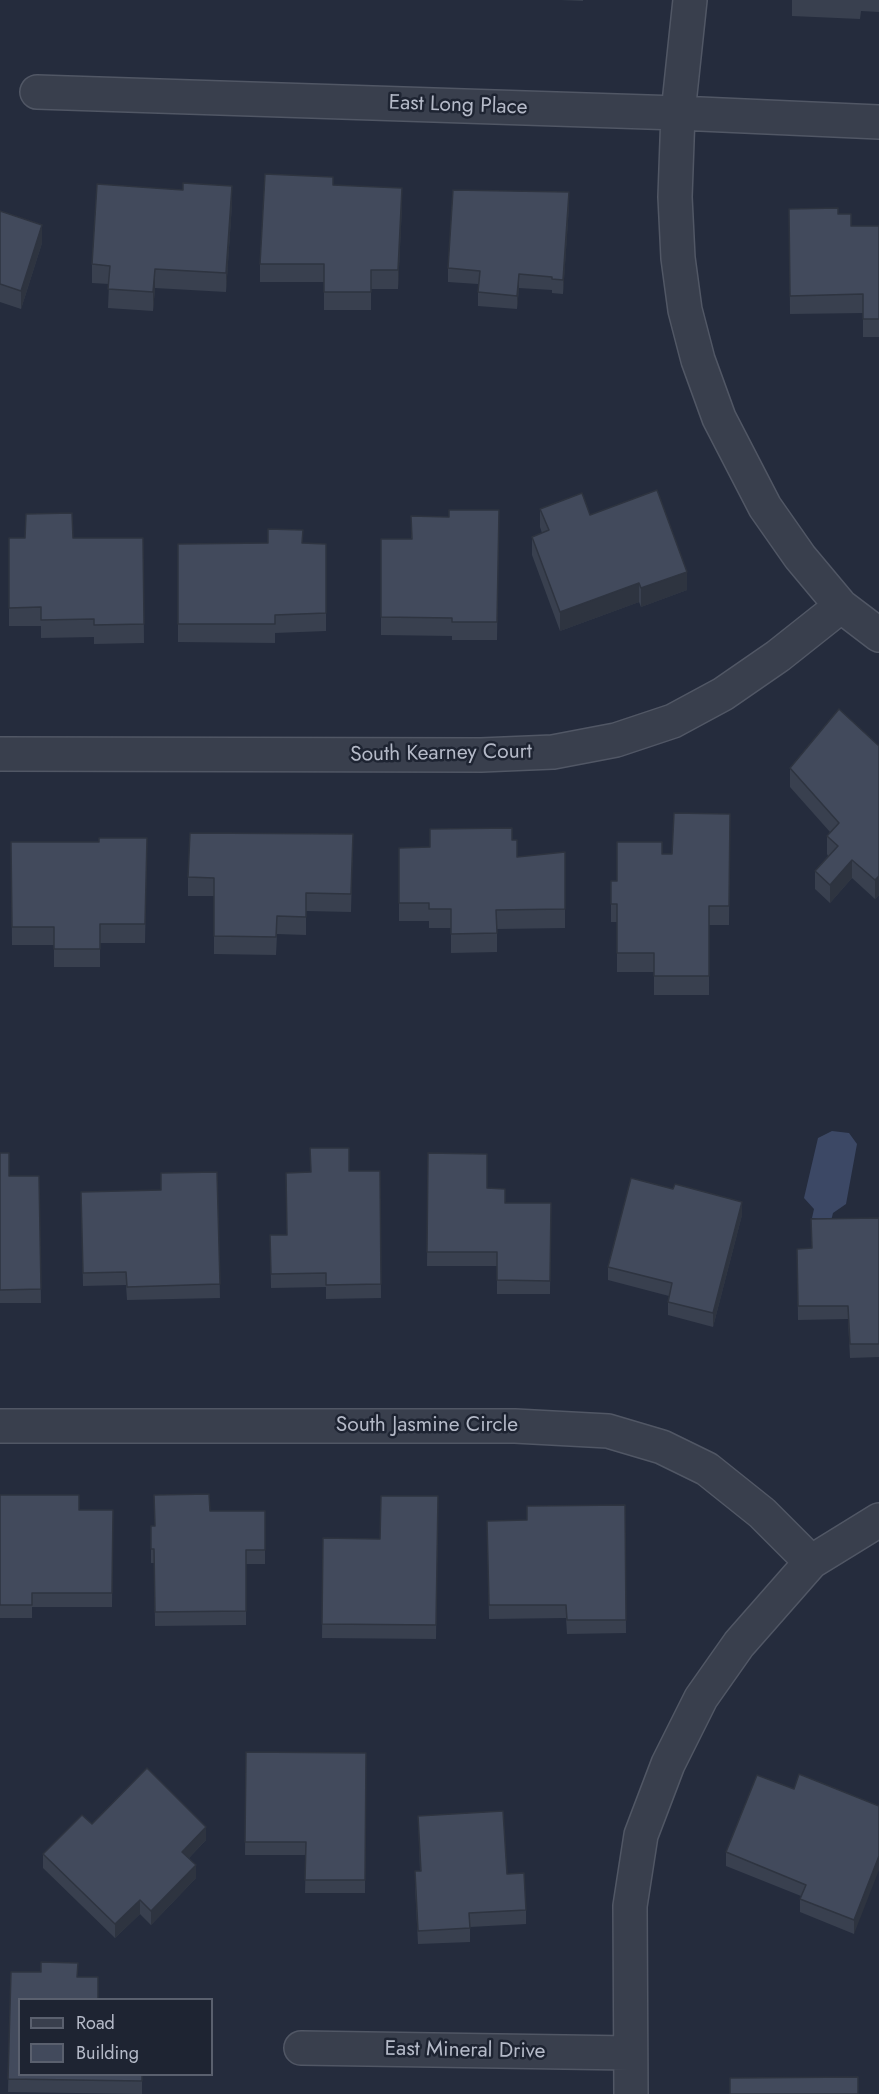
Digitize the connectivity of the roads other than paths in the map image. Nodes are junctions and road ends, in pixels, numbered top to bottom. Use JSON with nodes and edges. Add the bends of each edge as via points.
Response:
{"nodes":[{"id":1,"x":690,"y":0,"type":"edge"},
{"id":2,"x":38,"y":92,"type":"dead end"},
{"id":3,"x":678,"y":113,"type":"junction"},
{"id":4,"x":879,"y":122,"type":"edge"},
{"id":5,"x":842,"y":606,"type":"junction"},
{"id":6,"x":879,"y":635,"type":"edge"},
{"id":7,"x":0,"y":754,"type":"edge"},
{"id":8,"x":0,"y":1426,"type":"edge"},
{"id":9,"x":879,"y":1520,"type":"edge"},
{"id":10,"x":811,"y":1562,"type":"junction"},
{"id":11,"x":301,"y":2049,"type":"dead end"},
{"id":12,"x":630,"y":2054,"type":"junction"},
{"id":13,"x":630,"y":2094,"type":"edge"}],
"edges":[{"from":1,"to":3,"type":"street"},
{"from":2,"to":3,"type":"street","name":"East Long Place"},
{"from":3,"to":4,"type":"street","name":"East Long Place"},
{"from":3,"to":5,"type":"street","via":[[678,258],[685,310],[698,360],[719,418],[765,507],[800,557]]},
{"from":5,"to":6,"type":"street"},
{"from":5,"to":7,"type":"street","name":"South Kearney Court","via":[[723,694],[673,721],[616,740],[553,752]]},
{"from":8,"to":10,"type":"street","name":"South Jasmine Circle","via":[[515,1426],[608,1431],[663,1447],[707,1469],[762,1512]]},
{"from":9,"to":10,"type":"street"},
{"from":10,"to":12,"type":"street","via":[[739,1644],[701,1698],[668,1764],[641,1835],[630,1906]]},
{"from":11,"to":12,"type":"street","name":"East Mineral Drive"},
{"from":12,"to":13,"type":"street"}]}
